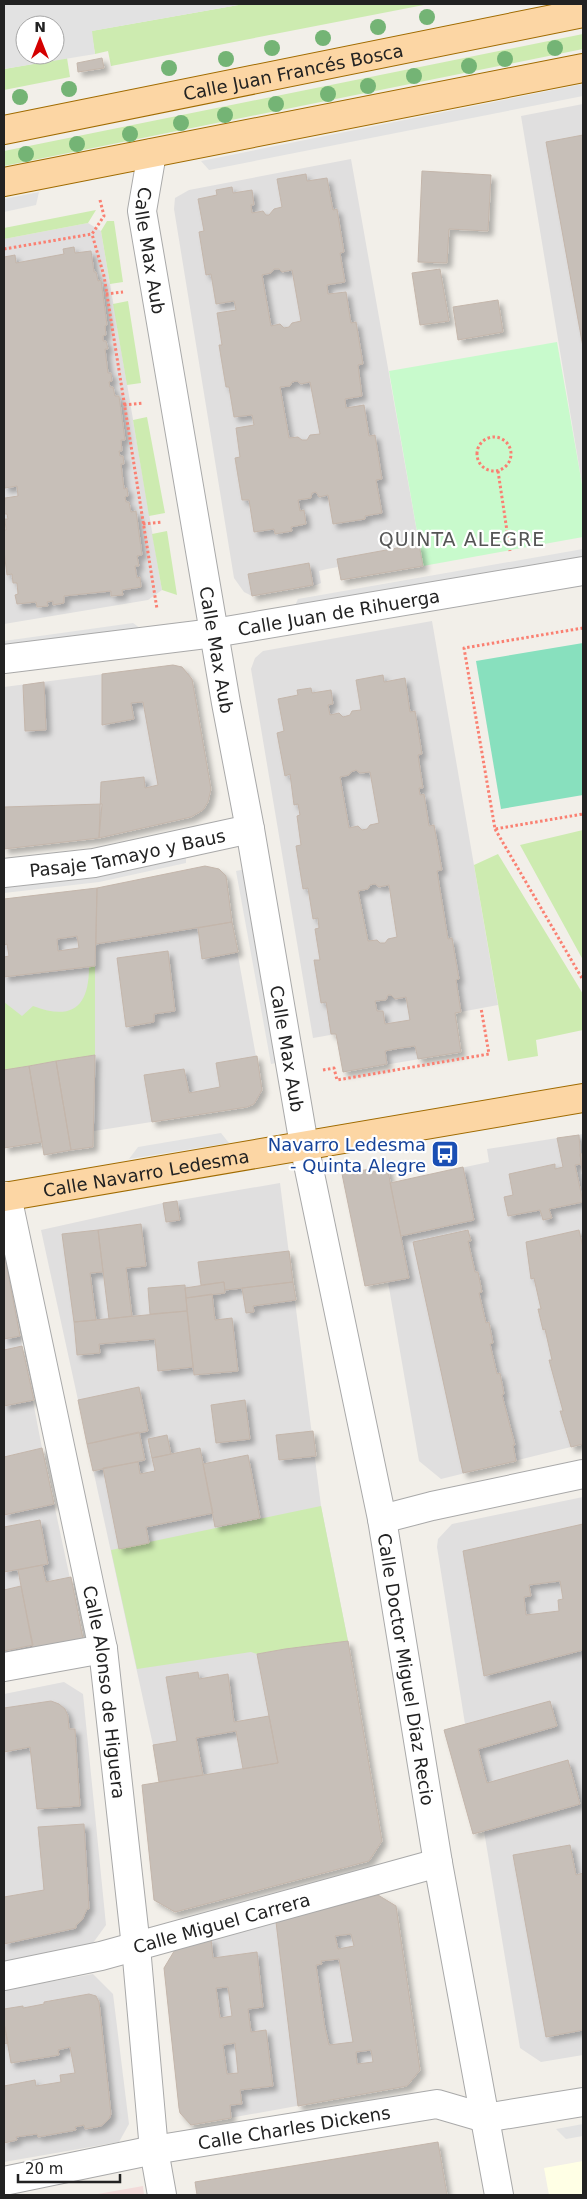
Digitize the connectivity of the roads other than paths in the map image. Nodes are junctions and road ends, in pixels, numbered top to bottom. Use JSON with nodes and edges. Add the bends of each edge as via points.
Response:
{"nodes":[{"id":1,"x":583,"y":13,"type":"edge"},
{"id":2,"x":583,"y":68,"type":"edge"},
{"id":3,"x":4,"y":130,"type":"edge"},
{"id":4,"x":152,"y":153,"type":"junction"},
{"id":5,"x":4,"y":182,"type":"edge"},
{"id":6,"x":583,"y":571,"type":"edge"},
{"id":7,"x":214,"y":633,"type":"junction"},
{"id":8,"x":4,"y":659,"type":"edge"},
{"id":9,"x":250,"y":829,"type":"junction"},
{"id":10,"x":4,"y":873,"type":"edge"},
{"id":11,"x":583,"y":1098,"type":"edge"},
{"id":12,"x":304,"y":1144,"type":"junction"},
{"id":13,"x":6,"y":1196,"type":"edge"},
{"id":14,"x":583,"y":1474,"type":"edge"},
{"id":15,"x":382,"y":1519,"type":"junction"},
{"id":16,"x":103,"y":1649,"type":"junction"},
{"id":17,"x":4,"y":1667,"type":"edge"},
{"id":18,"x":438,"y":1863,"type":"junction"},
{"id":19,"x":136,"y":1947,"type":"junction"},
{"id":20,"x":4,"y":1976,"type":"edge"},
{"id":21,"x":583,"y":2102,"type":"edge"},
{"id":22,"x":485,"y":2118,"type":"junction"},
{"id":23,"x":154,"y":2150,"type":"junction"},
{"id":24,"x":4,"y":2181,"type":"edge"},
{"id":25,"x":162,"y":2195,"type":"edge"},
{"id":26,"x":499,"y":2195,"type":"edge"}],
"edges":[{"from":1,"to":3,"type":"main road","name":"Calle Juan Francés Bosca"},
{"from":2,"to":4,"type":"main road"},
{"from":4,"to":5,"type":"main road"},
{"from":4,"to":7,"type":"street","name":"Calle Max Aub","via":[[142,211]]},
{"from":6,"to":7,"type":"street","name":"Calle Juan de Rihuerga"},
{"from":7,"to":8,"type":"street","name":"Calle Juan de Rihuerga"},
{"from":7,"to":9,"type":"street","name":"Calle Max Aub"},
{"from":9,"to":10,"type":"street","name":"Pasaje Tamayo y Baus","via":[[94,863]]},
{"from":9,"to":12,"type":"street","name":"Calle Max Aub"},
{"from":11,"to":12,"type":"main road","name":"Calle Navarro Ledesma"},
{"from":12,"to":13,"type":"main road","name":"Calle Navarro Ledesma"},
{"from":12,"to":15,"type":"street","name":"Calle Doctor Miguel Díaz Recio"},
{"from":13,"to":16,"type":"street","name":"Calle Alonso de Higuera"},
{"from":14,"to":15,"type":"street"},
{"from":15,"to":18,"type":"street","name":"Calle Doctor Miguel Díaz Recio"},
{"from":16,"to":17,"type":"street"},
{"from":16,"to":19,"type":"street","name":"Calle Alonso de Higuera"},
{"from":18,"to":19,"type":"street","name":"Calle Miguel Carrera"},
{"from":18,"to":22,"type":"street","name":"Calle Doctor Miguel Díaz Recio"},
{"from":19,"to":20,"type":"street","name":"Calle Miguel Carrera"},
{"from":19,"to":23,"type":"street","name":"Calle Alonso de Higuera"},
{"from":21,"to":22,"type":"street","name":"Calle Charles Dickens"},
{"from":22,"to":23,"type":"street","name":"Calle Charles Dickens","via":[[437,2104]]},
{"from":22,"to":26,"type":"street","name":"Calle Doctor Miguel Díaz Recio"},
{"from":23,"to":24,"type":"street","name":"Calle Charles Dickens"},
{"from":23,"to":25,"type":"street","name":"Calle Alonso de Higuera"}]}
